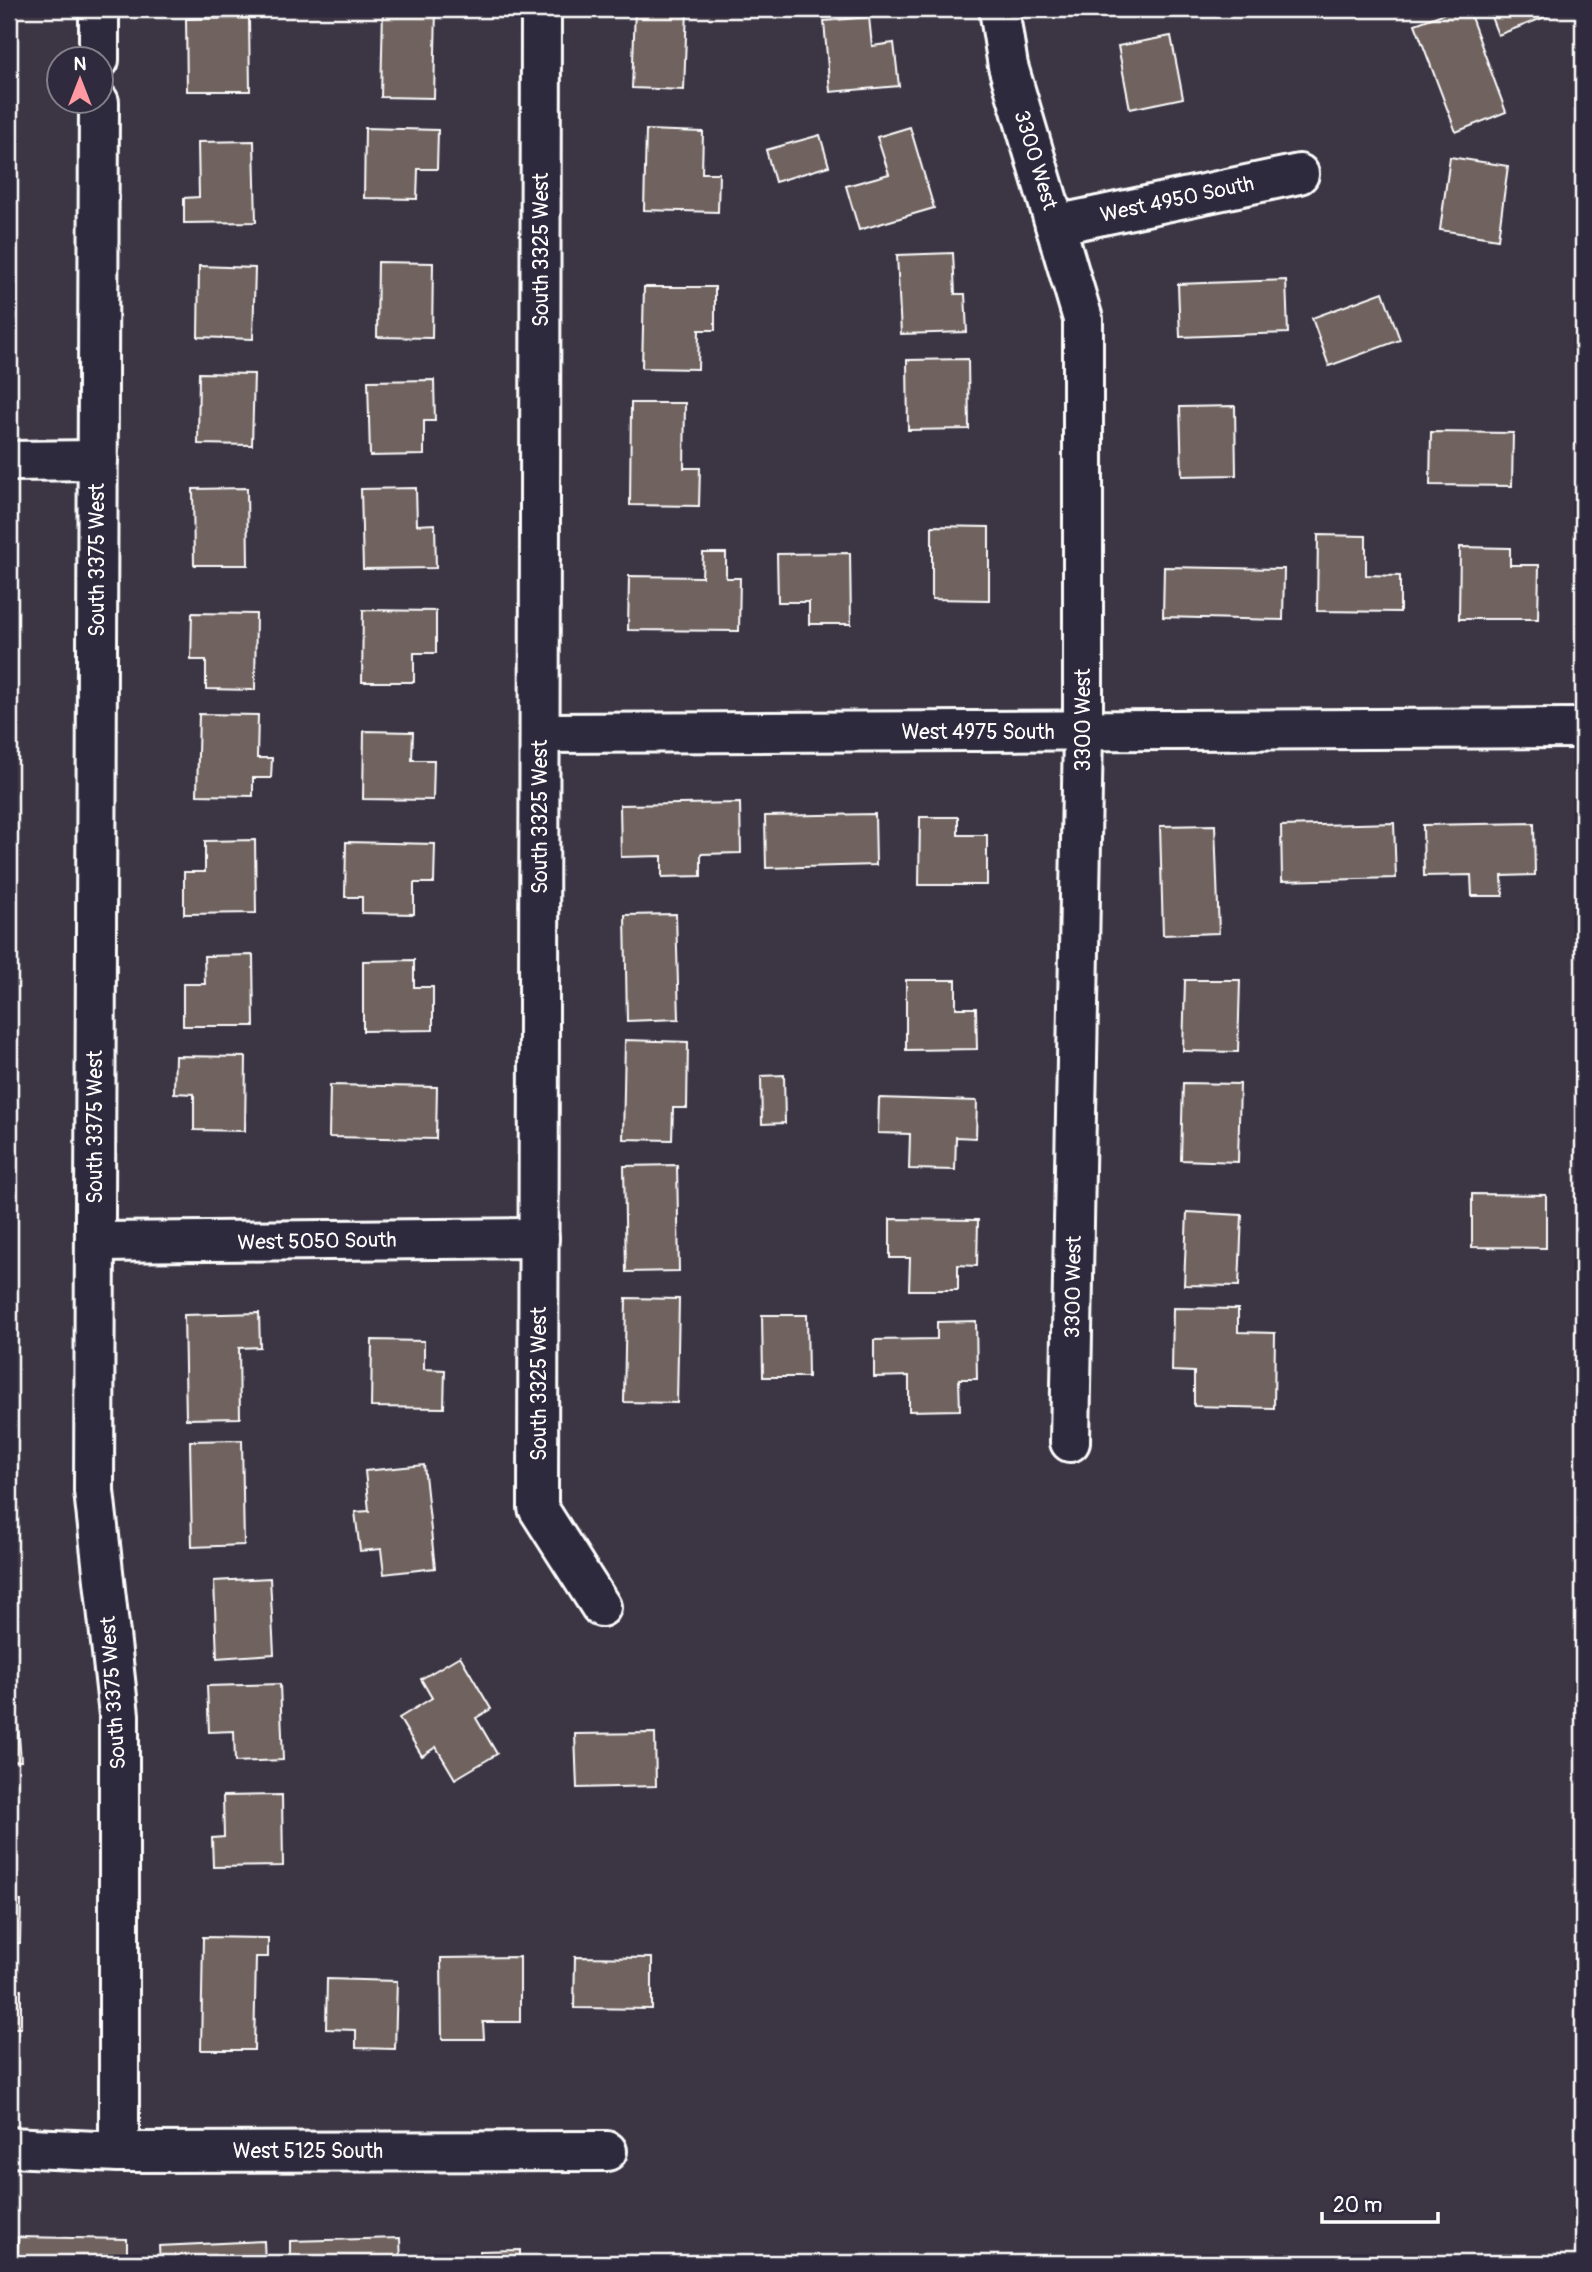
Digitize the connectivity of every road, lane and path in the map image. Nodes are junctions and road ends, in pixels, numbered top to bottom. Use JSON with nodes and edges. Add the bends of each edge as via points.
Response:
{"nodes":[{"id":1,"x":99,"y":9,"type":"edge"},
{"id":2,"x":541,"y":9,"type":"edge"},
{"id":3,"x":999,"y":9,"type":"edge"},
{"id":4,"x":99,"y":46,"type":"edge"},
{"id":5,"x":99,"y":116,"type":"edge"},
{"id":6,"x":1299,"y":174,"type":"dead end"},
{"id":7,"x":1055,"y":225,"type":"junction"},
{"id":8,"x":98,"y":460,"type":"junction"},
{"id":9,"x":9,"y":461,"type":"edge"},
{"id":10,"x":1583,"y":728,"type":"edge"},
{"id":11,"x":1083,"y":732,"type":"junction"},
{"id":12,"x":540,"y":733,"type":"junction"},
{"id":13,"x":539,"y":1238,"type":"junction"},
{"id":14,"x":95,"y":1242,"type":"junction"},
{"id":15,"x":1070,"y":1442,"type":"dead end"},
{"id":16,"x":601,"y":1607,"type":"dead end"},
{"id":17,"x":9,"y":2147,"type":"edge"},
{"id":18,"x":607,"y":2151,"type":"dead end"},
{"id":19,"x":119,"y":2152,"type":"junction"}],
"edges":[{"from":1,"to":4,"type":"street"},
{"from":2,"to":12,"type":"street","name":"South 3325 West"},
{"from":3,"to":7,"type":"street","name":"3300 West","via":[[1008,66]]},
{"from":5,"to":8,"type":"street","name":"South 3375 West"},
{"from":6,"to":7,"type":"street","name":"West 4950 South"},
{"from":7,"to":11,"type":"street","name":"3300 West","via":[[1083,319]]},
{"from":8,"to":9,"type":"street"},
{"from":8,"to":14,"type":"street","name":"South 3375 West"},
{"from":10,"to":11,"type":"street","name":"West 4975 South"},
{"from":11,"to":12,"type":"street","name":"West 4975 South"},
{"from":11,"to":15,"type":"street","name":"3300 West"},
{"from":12,"to":13,"type":"street","name":"South 3325 West"},
{"from":13,"to":14,"type":"street","name":"West 5050 South"},
{"from":13,"to":16,"type":"street","name":"South 3325 West","via":[[538,1508]]},
{"from":14,"to":19,"type":"street","name":"South 3375 West","via":[[94,1491],[119,1714]]},
{"from":17,"to":19,"type":"street","name":"West 5125 South"},
{"from":18,"to":19,"type":"street","name":"West 5125 South"}]}
